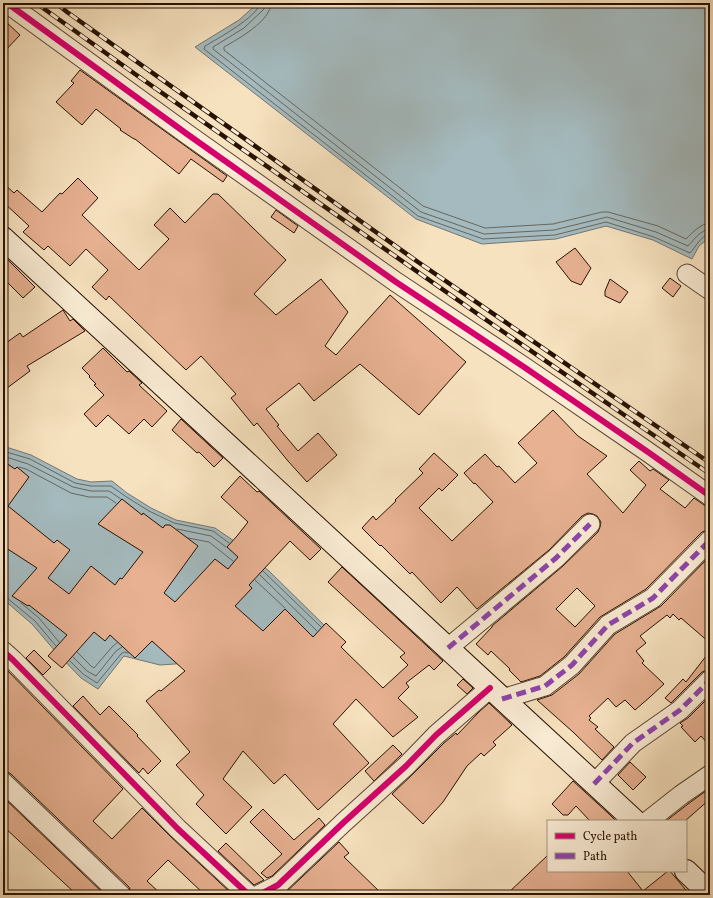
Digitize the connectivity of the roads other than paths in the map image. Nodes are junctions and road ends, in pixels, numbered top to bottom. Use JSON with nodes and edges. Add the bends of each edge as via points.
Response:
{"nodes":[{"id":1,"x":7,"y":3,"type":"edge"},
{"id":2,"x":3,"y":238,"type":"edge"},
{"id":3,"x":687,"y":274,"type":"dead end"},
{"id":4,"x":710,"y":290,"type":"edge"},
{"id":5,"x":710,"y":496,"type":"edge"},
{"id":6,"x":590,"y":524,"type":"dead end"},
{"id":7,"x":710,"y":540,"type":"edge"},
{"id":8,"x":448,"y":648,"type":"junction"},
{"id":9,"x":3,"y":651,"type":"edge"},
{"id":10,"x":710,"y":680,"type":"edge"},
{"id":11,"x":496,"y":693,"type":"junction"},
{"id":12,"x":710,"y":775,"type":"edge"},
{"id":13,"x":3,"y":782,"type":"edge"},
{"id":14,"x":594,"y":784,"type":"junction"},
{"id":15,"x":634,"y":820,"type":"edge"},
{"id":16,"x":649,"y":820,"type":"edge"},
{"id":17,"x":687,"y":872,"type":"edge"},
{"id":18,"x":710,"y":894,"type":"edge"},
{"id":19,"x":121,"y":895,"type":"edge"},
{"id":20,"x":249,"y":895,"type":"edge"},
{"id":21,"x":259,"y":895,"type":"edge"}],
"edges":[{"from":1,"to":5,"type":"street","via":[[384,273]]},
{"from":2,"to":8,"type":"main road"},
{"from":3,"to":4,"type":"street"},
{"from":6,"to":8,"type":"street","via":[[556,558]]},
{"from":7,"to":11,"type":"street","via":[[653,598],[608,625],[572,664],[545,686]]},
{"from":8,"to":11,"type":"main road"},
{"from":9,"to":20,"type":"street","via":[[178,830]]},
{"from":10,"to":14,"type":"street","via":[[680,710],[633,743]]},
{"from":11,"to":14,"type":"main road"},
{"from":11,"to":21,"type":"street","via":[[436,735],[278,885]]},
{"from":12,"to":16,"type":"street"},
{"from":13,"to":19,"type":"street"},
{"from":14,"to":15,"type":"main road"},
{"from":17,"to":18,"type":"main road"}]}
